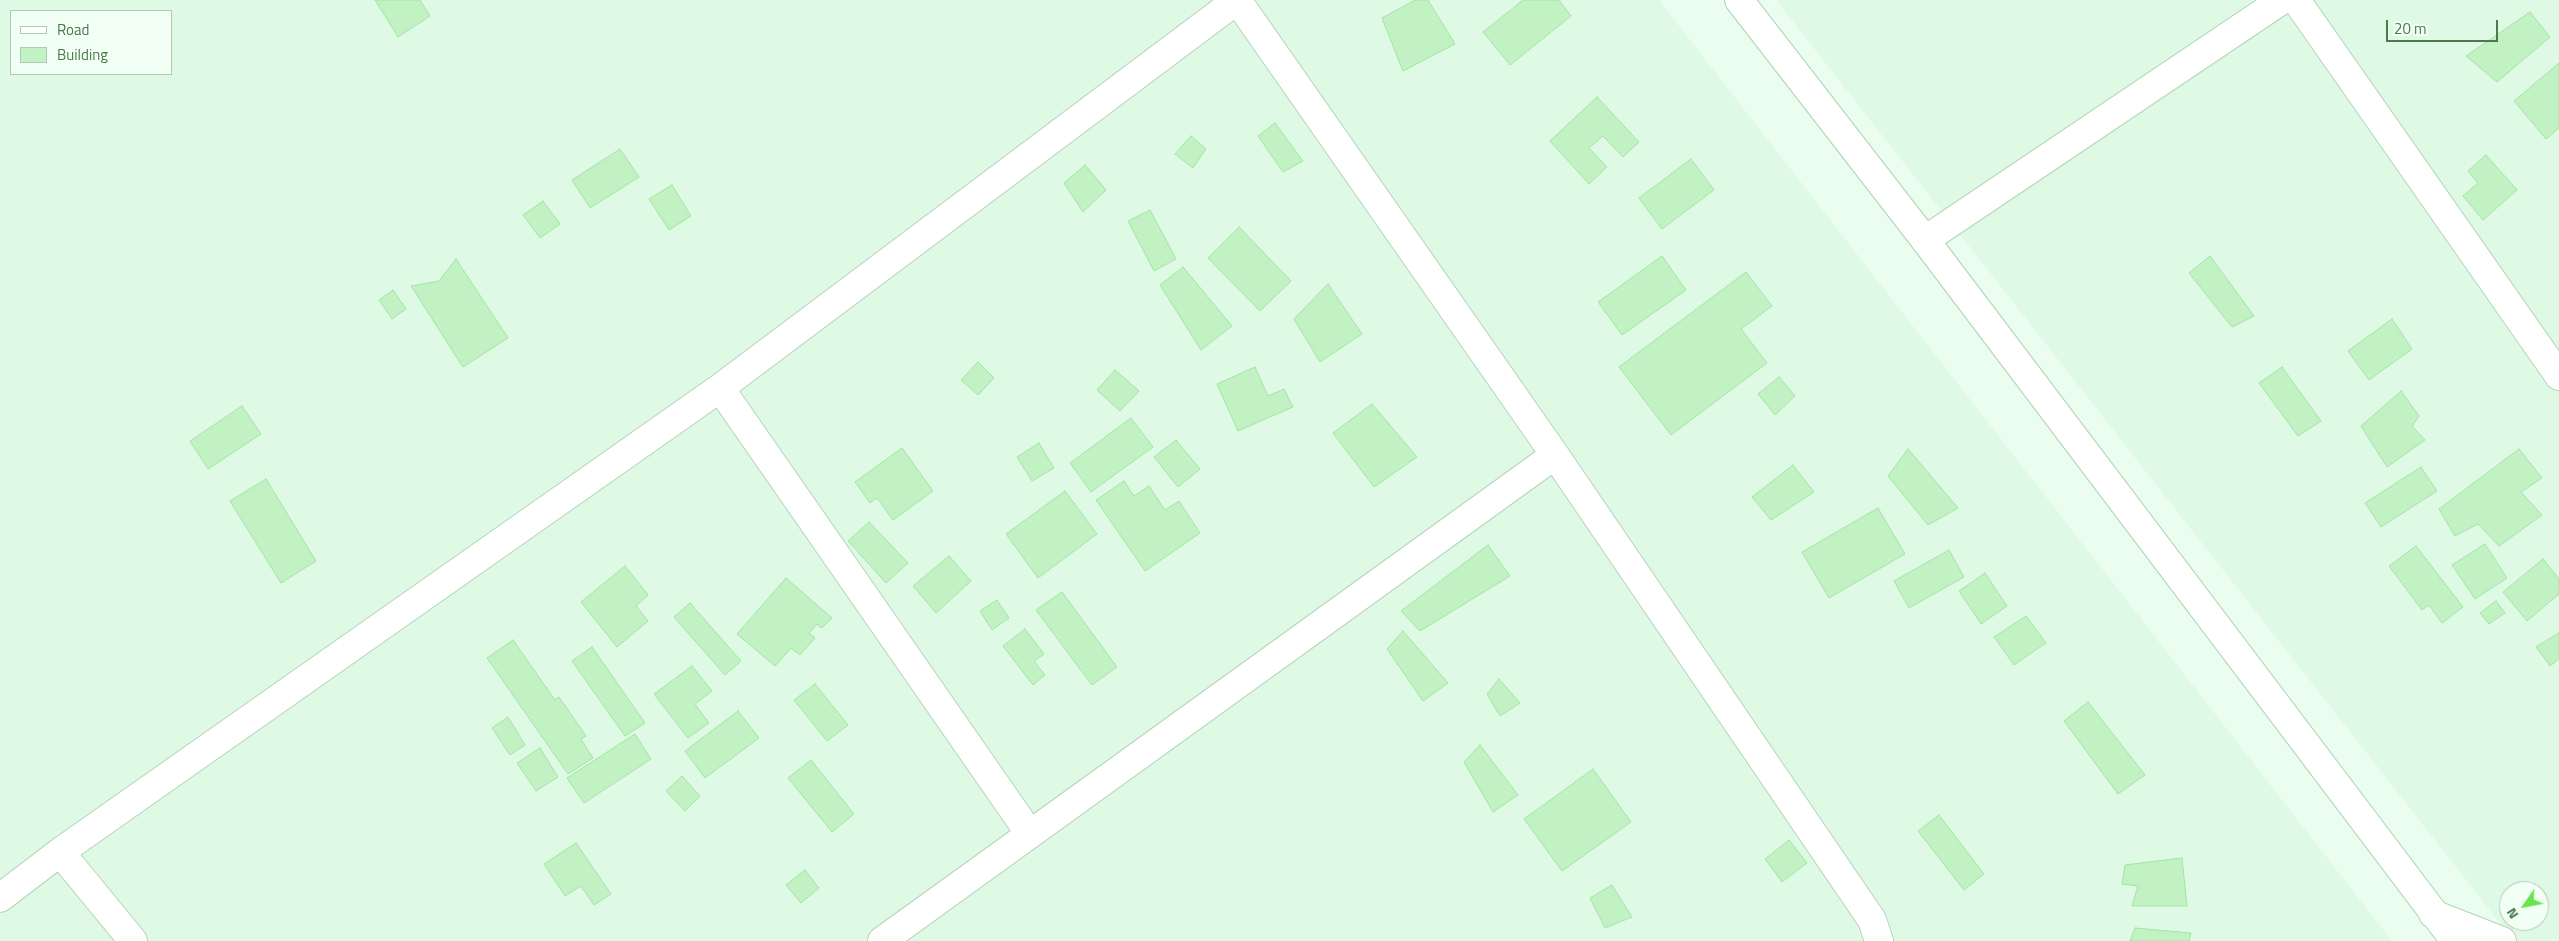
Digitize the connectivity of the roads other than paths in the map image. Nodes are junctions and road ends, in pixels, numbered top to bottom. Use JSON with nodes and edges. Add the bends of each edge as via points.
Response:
{"nodes":[{"id":1,"x":1237,"y":0,"type":"edge"},
{"id":2,"x":1739,"y":0,"type":"edge"},
{"id":3,"x":2282,"y":0,"type":"edge"},
{"id":4,"x":2296,"y":0,"type":"edge"},
{"id":5,"x":1925,"y":240,"type":"junction"},
{"id":6,"x":2559,"y":376,"type":"edge"},
{"id":7,"x":720,"y":388,"type":"junction"},
{"id":8,"x":1555,"y":455,"type":"junction"},
{"id":9,"x":1030,"y":834,"type":"junction"},
{"id":10,"x":60,"y":852,"type":"junction"},
{"id":11,"x":0,"y":898,"type":"edge"},
{"id":12,"x":2433,"y":914,"type":"junction"},
{"id":13,"x":132,"y":941,"type":"edge"},
{"id":14,"x":882,"y":941,"type":"edge"},
{"id":15,"x":1879,"y":941,"type":"edge"},
{"id":16,"x":2455,"y":941,"type":"edge"},
{"id":17,"x":2502,"y":941,"type":"edge"}],
"edges":[{"from":1,"to":7,"type":"street"},
{"from":1,"to":8,"type":"street"},
{"from":2,"to":5,"type":"street"},
{"from":3,"to":5,"type":"street"},
{"from":4,"to":6,"type":"street"},
{"from":5,"to":12,"type":"street"},
{"from":7,"to":9,"type":"street"},
{"from":7,"to":10,"type":"street"},
{"from":8,"to":9,"type":"street"},
{"from":8,"to":15,"type":"street","via":[[1866,912]]},
{"from":9,"to":14,"type":"street"},
{"from":10,"to":11,"type":"street"},
{"from":10,"to":13,"type":"street"},
{"from":12,"to":16,"type":"street"},
{"from":12,"to":17,"type":"street"}]}
